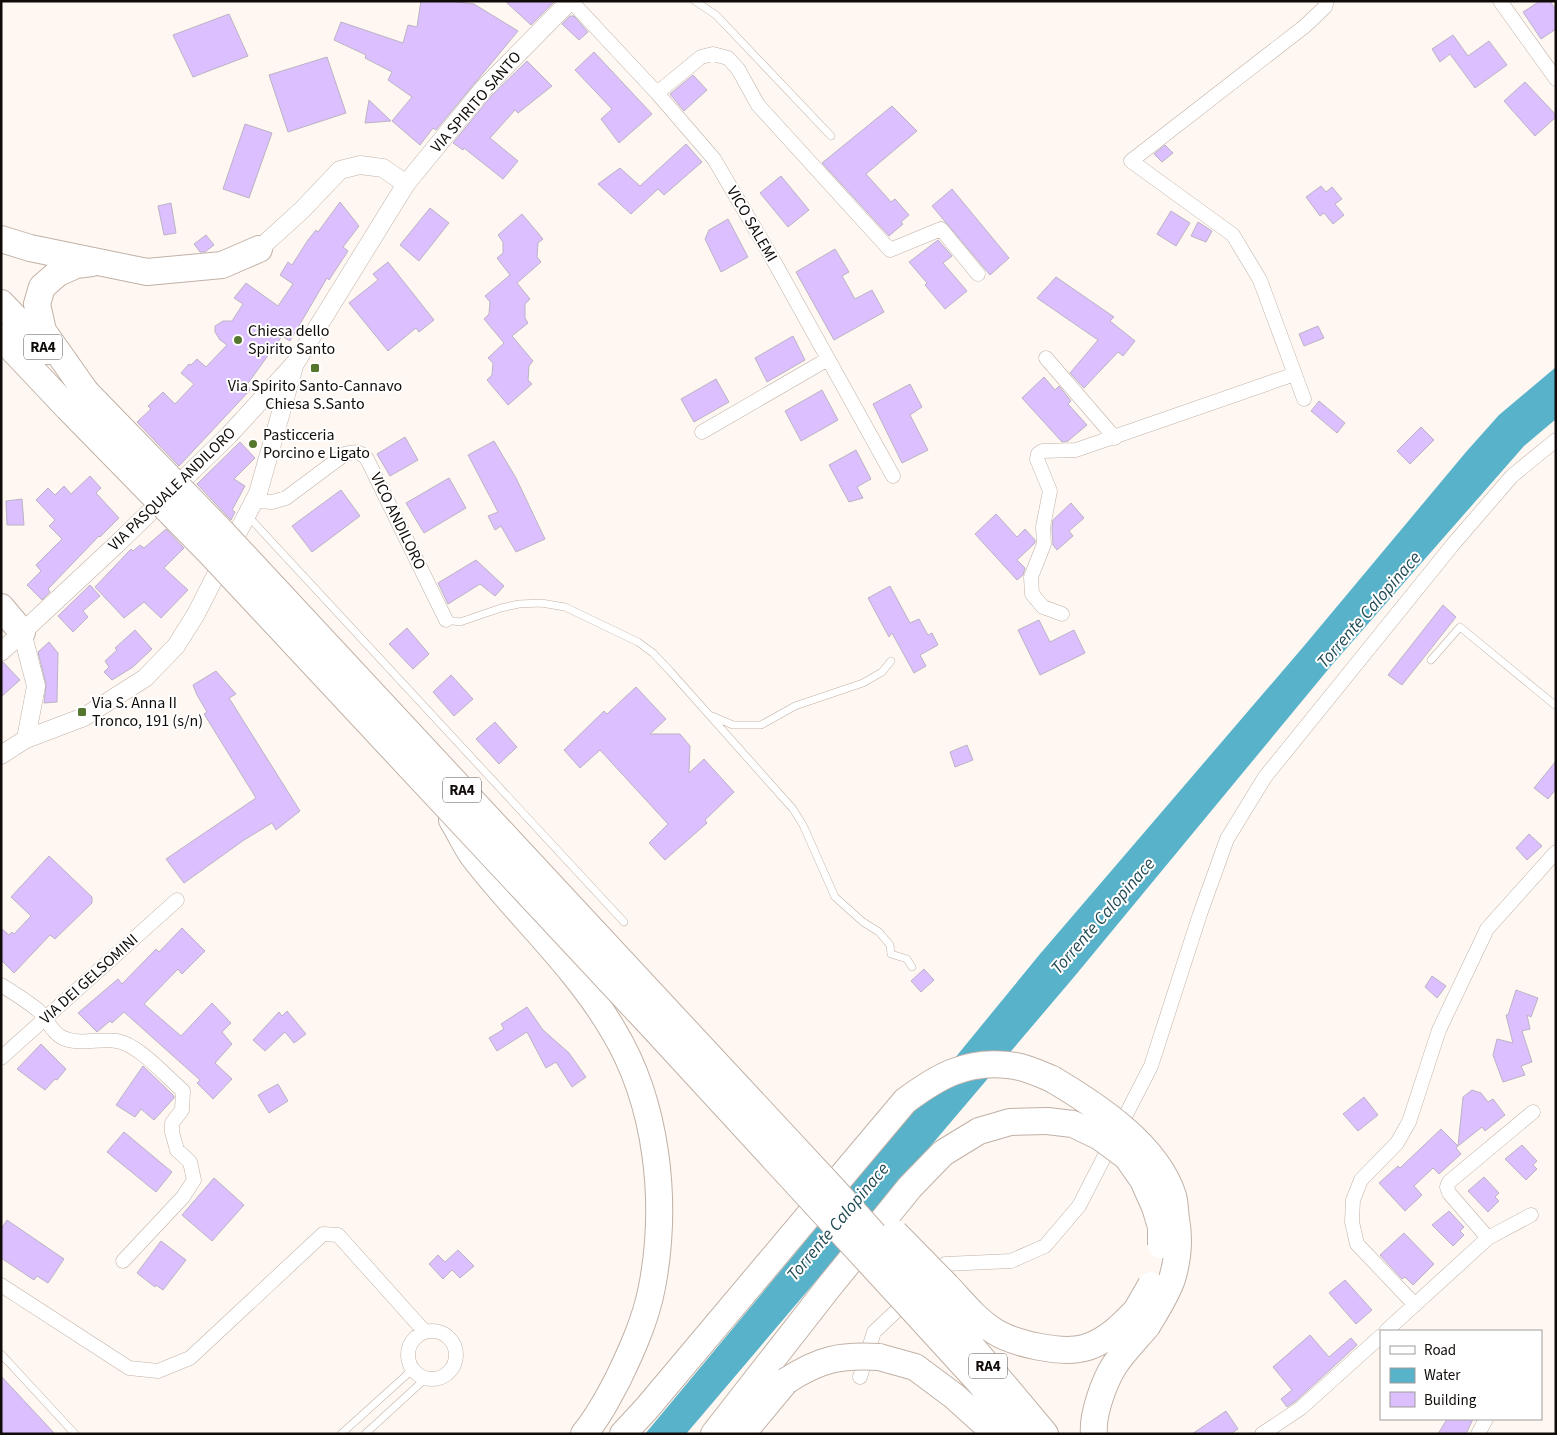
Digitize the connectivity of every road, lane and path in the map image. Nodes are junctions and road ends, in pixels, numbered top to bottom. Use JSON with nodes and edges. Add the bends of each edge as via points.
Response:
{"nodes":[{"id":1,"x":570,"y":1,"type":"edge"},
{"id":2,"x":695,"y":1,"type":"edge"},
{"id":3,"x":1327,"y":1,"type":"edge"},
{"id":4,"x":1500,"y":1,"type":"edge"},
{"id":5,"x":1556,"y":79,"type":"edge"},
{"id":6,"x":657,"y":93,"type":"junction"},
{"id":7,"x":831,"y":136,"type":"dead end"},
{"id":8,"x":406,"y":184,"type":"junction"},
{"id":9,"x":1,"y":239,"type":"edge"},
{"id":10,"x":259,"y":249,"type":"joint"},
{"id":11,"x":97,"y":262,"type":"junction"},
{"id":12,"x":978,"y":274,"type":"dead end"},
{"id":13,"x":1,"y":303,"type":"edge"},
{"id":14,"x":1,"y":337,"type":"edge"},
{"id":15,"x":1,"y":353,"type":"edge"},
{"id":16,"x":1046,"y":358,"type":"dead end"},
{"id":17,"x":828,"y":359,"type":"junction"},
{"id":18,"x":296,"y":362,"type":"junction"},
{"id":19,"x":1295,"y":374,"type":"junction"},
{"id":20,"x":69,"y":397,"type":"junction"},
{"id":21,"x":1304,"y":399,"type":"dead end"},
{"id":22,"x":702,"y":432,"type":"dead end"},
{"id":23,"x":1115,"y":438,"type":"junction"},
{"id":24,"x":1556,"y":440,"type":"edge"},
{"id":25,"x":893,"y":476,"type":"dead end"},
{"id":26,"x":250,"y":508,"type":"junction"},
{"id":27,"x":1,"y":607,"type":"edge"},
{"id":28,"x":1062,"y":614,"type":"dead end"},
{"id":29,"x":446,"y":620,"type":"joint"},
{"id":30,"x":22,"y":632,"type":"junction"},
{"id":31,"x":1,"y":652,"type":"edge"},
{"id":32,"x":1431,"y":660,"type":"dead end"},
{"id":33,"x":891,"y":661,"type":"dead end"},
{"id":34,"x":1556,"y":706,"type":"edge"},
{"id":35,"x":710,"y":715,"type":"junction"},
{"id":36,"x":26,"y":739,"type":"junction"},
{"id":37,"x":1,"y":755,"type":"edge"},
{"id":38,"x":440,"y":800,"type":"junction"},
{"id":39,"x":1556,"y":852,"type":"edge"},
{"id":40,"x":176,"y":900,"type":"dead end"},
{"id":41,"x":624,"y":922,"type":"dead end"},
{"id":42,"x":912,"y":967,"type":"dead end"},
{"id":43,"x":1,"y":984,"type":"edge"},
{"id":44,"x":45,"y":1019,"type":"junction"},
{"id":45,"x":1,"y":1058,"type":"edge"},
{"id":46,"x":1533,"y":1112,"type":"dead end"},
{"id":47,"x":1532,"y":1214,"type":"dead end"},
{"id":48,"x":1488,"y":1238,"type":"junction"},
{"id":49,"x":124,"y":1262,"type":"dead end"},
{"id":50,"x":1,"y":1285,"type":"edge"},
{"id":51,"x":932,"y":1299,"type":"junction"},
{"id":52,"x":1415,"y":1305,"type":"junction"},
{"id":53,"x":1136,"y":1323,"type":"junction"},
{"id":54,"x":1387,"y":1330,"type":"edge"},
{"id":55,"x":425,"y":1332,"type":"junction"},
{"id":56,"x":1380,"y":1337,"type":"edge"},
{"id":57,"x":1,"y":1354,"type":"edge"},
{"id":58,"x":412,"y":1370,"type":"junction"},
{"id":59,"x":860,"y":1377,"type":"dead end"},
{"id":60,"x":426,"y":1379,"type":"junction"},
{"id":61,"x":1485,"y":1420,"type":"edge"},
{"id":62,"x":75,"y":1434,"type":"edge"},
{"id":63,"x":341,"y":1434,"type":"edge"},
{"id":64,"x":365,"y":1434,"type":"edge"},
{"id":65,"x":584,"y":1434,"type":"edge"},
{"id":66,"x":623,"y":1434,"type":"edge"},
{"id":67,"x":714,"y":1434,"type":"edge"},
{"id":68,"x":742,"y":1434,"type":"edge"},
{"id":69,"x":996,"y":1434,"type":"edge"},
{"id":70,"x":1020,"y":1434,"type":"edge"},
{"id":71,"x":1045,"y":1434,"type":"edge"},
{"id":72,"x":1094,"y":1434,"type":"edge"},
{"id":73,"x":1262,"y":1434,"type":"edge"},
{"id":74,"x":1478,"y":1434,"type":"edge"}],
"edges":[{"from":1,"to":6,"type":"street","name":"VICO SALEMI"},
{"from":1,"to":8,"type":"street","name":"VIA SPIRITO SANTO","via":[[484,88]]},
{"from":2,"to":7,"type":"lane","via":[[716,15]]},
{"from":3,"to":19,"type":"street","via":[[1305,26],[1131,161],[1233,235],[1260,280]]},
{"from":4,"to":5,"type":"street"},
{"from":6,"to":12,"type":"street","via":[[701,57],[713,54],[728,58],[738,69],[758,105],[890,250],[941,229]]},
{"from":6,"to":17,"type":"street","name":"VICO SALEMI","via":[[714,159]]},
{"from":8,"to":10,"type":"street","via":[[383,168],[360,165],[340,170]]},
{"from":8,"to":18,"type":"street","name":"VIA PASQUALE ANDILORO"},
{"from":9,"to":11,"type":"highway"},
{"from":10,"to":11,"type":"highway","via":[[222,265],[182,270],[147,272]]},
{"from":11,"to":20,"type":"highway","via":[[76,265],[58,273],[42,288],[37,304],[43,331]]},
{"from":13,"to":20,"type":"highway","number":"RA4"},
{"from":14,"to":20,"type":"highway","number":"RA4"},
{"from":15,"to":20,"type":"highway"},
{"from":16,"to":23,"type":"street"},
{"from":17,"to":22,"type":"street"},
{"from":17,"to":25,"type":"street","name":"VICO SALEMI"},
{"from":18,"to":26,"type":"street","via":[[261,484]]},
{"from":18,"to":30,"type":"street","name":"VIA PASQUALE ANDILORO","via":[[229,435]]},
{"from":19,"to":21,"type":"street"},
{"from":19,"to":23,"type":"street"},
{"from":20,"to":38,"type":"highway","number":"RA4","bridge":true},
{"from":20,"to":51,"type":"highway","number":"RA4","bridge":true,"via":[[223,533]]},
{"from":23,"to":28,"type":"street","via":[[1076,450],[1042,451],[1038,454],[1050,492],[1043,526],[1044,544],[1032,578],[1032,594],[1043,607]]},
{"from":24,"to":59,"type":"street","via":[[1512,476],[1265,777],[1227,839],[1151,1066],[1079,1206],[1045,1246],[1011,1261],[945,1264],[874,1332]]},
{"from":26,"to":29,"type":"street","name":"VICO ANDILORO","via":[[286,498],[345,454],[355,451],[362,454]]},
{"from":26,"to":36,"type":"street","via":[[196,614],[170,653],[145,678],[84,717]]},
{"from":26,"to":41,"type":"lane"},
{"from":27,"to":30,"type":"highway"},
{"from":29,"to":35,"type":"lane","via":[[460,622],[520,604],[565,607],[638,642],[653,653]]},
{"from":30,"to":31,"type":"street","name":"VIA PASQUALE ANDILORO"},
{"from":30,"to":36,"type":"street","via":[[36,686]]},
{"from":32,"to":34,"type":"lane","via":[[1460,627]]},
{"from":33,"to":35,"type":"lane","via":[[882,672],[863,684],[794,706],[761,725],[733,725]]},
{"from":35,"to":42,"type":"lane","via":[[793,809],[835,897],[879,932],[890,945],[891,954],[907,959]]},
{"from":36,"to":37,"type":"street"},
{"from":38,"to":51,"type":"highway","number":"RA4","bridge":true,"via":[[657,1032]]},
{"from":38,"to":65,"type":"highway","bridge":true,"via":[[473,855],[567,966],[613,1030],[635,1074],[651,1130],[658,1177],[660,1225],[652,1288],[636,1338],[604,1406]]},
{"from":39,"to":52,"type":"street","via":[[1487,929],[1439,1030],[1410,1122],[1397,1143],[1361,1180],[1353,1200],[1352,1222],[1357,1244]]},
{"from":40,"to":44,"type":"street","name":"VIA DEI GELSOMINI"},
{"from":43,"to":44,"type":"street"},
{"from":44,"to":45,"type":"street","name":"VIA DEI GELSOMINI"},
{"from":44,"to":49,"type":"street","via":[[54,1031],[68,1040],[120,1041],[139,1050],[183,1091],[182,1110],[172,1123],[172,1132],[177,1150],[190,1162],[194,1180],[183,1197]]},
{"from":46,"to":48,"type":"street","via":[[1447,1187]]},
{"from":47,"to":48,"type":"street"},
{"from":48,"to":52,"type":"street"},
{"from":50,"to":55,"type":"street","via":[[128,1368],[158,1371],[190,1358],[323,1234],[338,1235]]},
{"from":51,"to":53,"type":"highway","via":[[974,1316],[995,1332],[1025,1345],[1083,1348]]},
{"from":51,"to":70,"type":"highway","number":"RA4","via":[[980,1383]]},
{"from":51,"to":71,"type":"highway","number":"RA4"},
{"from":52,"to":54,"type":"street"},
{"from":53,"to":66,"type":"highway","bridge":true,"via":[[1163,1301],[1180,1240],[1173,1196],[1159,1168],[1138,1140],[1086,1099],[1052,1079],[1009,1065],[962,1068],[929,1083],[905,1101]]},
{"from":53,"to":67,"type":"highway","bridge":true,"via":[[1136,1311],[1153,1282],[1161,1254],[1161,1226],[1143,1180],[1127,1157],[1100,1137],[1073,1124],[1010,1122],[978,1131],[943,1153],[910,1187]]},
{"from":53,"to":72,"type":"highway","via":[[1097,1406]]},
{"from":55,"to":58,"type":"street","via":[[411,1342],[408,1350]]},
{"from":55,"to":60,"type":"street","via":[[442,1333],[454,1344],[456,1352],[453,1368],[448,1373],[441,1378]]},
{"from":56,"to":73,"type":"street","via":[[1301,1408]]},
{"from":57,"to":62,"type":"lane"},
{"from":58,"to":60,"type":"street"},
{"from":58,"to":63,"type":"lane"},
{"from":60,"to":64,"type":"lane"},
{"from":61,"to":74,"type":"street"},
{"from":68,"to":69,"type":"highway","bridge":true,"via":[[786,1381],[807,1368],[851,1356],[879,1356],[915,1367],[954,1396]]}]}
